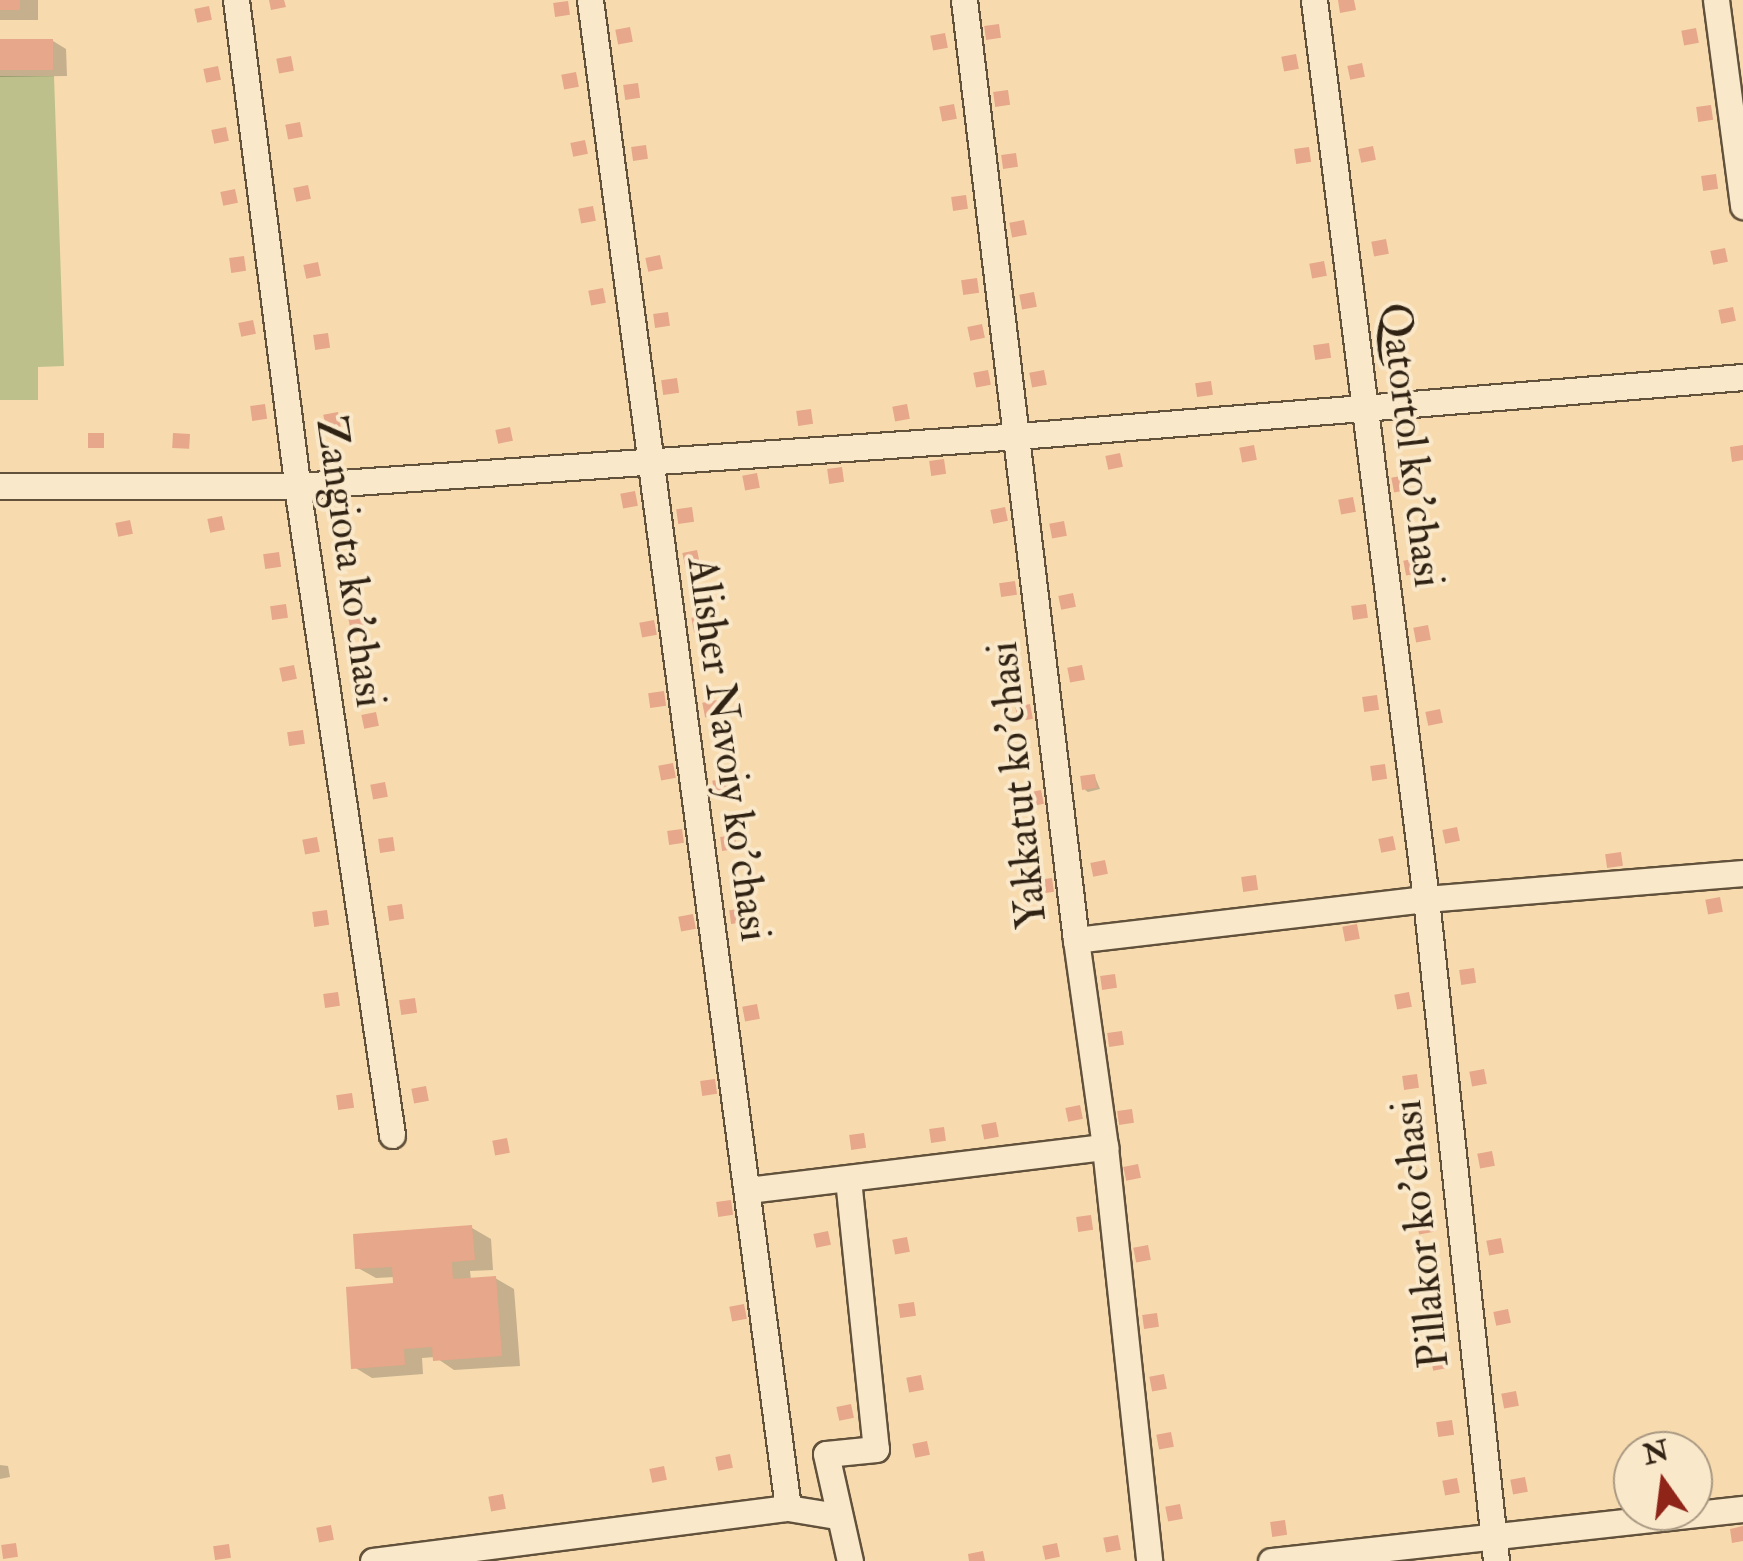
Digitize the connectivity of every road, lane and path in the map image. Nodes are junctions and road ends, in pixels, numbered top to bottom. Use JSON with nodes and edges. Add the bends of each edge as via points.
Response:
{"nodes":[{"id":1,"x":236,"y":0,"type":"edge"},
{"id":2,"x":590,"y":0,"type":"edge"},
{"id":3,"x":964,"y":0,"type":"edge"},
{"id":4,"x":1314,"y":0,"type":"edge"},
{"id":5,"x":1716,"y":0,"type":"edge"},
{"id":6,"x":1743,"y":206,"type":"edge"},
{"id":7,"x":1743,"y":377,"type":"edge"},
{"id":8,"x":1366,"y":405,"type":"junction"},
{"id":9,"x":1019,"y":436,"type":"junction"},
{"id":10,"x":648,"y":462,"type":"junction"},
{"id":11,"x":0,"y":486,"type":"edge"},
{"id":12,"x":297,"y":486,"type":"junction"},
{"id":13,"x":1743,"y":874,"type":"edge"},
{"id":14,"x":1426,"y":899,"type":"junction"},
{"id":15,"x":1076,"y":940,"type":"junction"},
{"id":16,"x":392,"y":1134,"type":"dead end"},
{"id":17,"x":1105,"y":1147,"type":"junction"},
{"id":18,"x":848,"y":1179,"type":"junction"},
{"id":19,"x":748,"y":1190,"type":"junction"},
{"id":20,"x":788,"y":1508,"type":"junction"},
{"id":21,"x":1743,"y":1509,"type":"edge"},
{"id":22,"x":836,"y":1516,"type":"junction"},
{"id":23,"x":1494,"y":1549,"type":"edge"},
{"id":24,"x":439,"y":1555,"type":"edge"},
{"id":25,"x":374,"y":1561,"type":"edge"},
{"id":26,"x":850,"y":1561,"type":"edge"},
{"id":27,"x":1149,"y":1561,"type":"edge"},
{"id":28,"x":1271,"y":1561,"type":"edge"}],
"edges":[{"from":1,"to":12,"type":"street","name":"Zangiota ko'chasi"},
{"from":2,"to":10,"type":"street","name":"Alisher Navoiy ko'chasi"},
{"from":3,"to":9,"type":"street","name":"Yakkatut ko'chasi"},
{"from":4,"to":8,"type":"street","name":"Qatortol ko'chasi"},
{"from":5,"to":6,"type":"street"},
{"from":7,"to":8,"type":"street"},
{"from":8,"to":9,"type":"street"},
{"from":8,"to":14,"type":"street","name":"Qatortol ko'chasi"},
{"from":9,"to":10,"type":"street"},
{"from":9,"to":15,"type":"street","name":"Yakkatut ko'chasi"},
{"from":10,"to":12,"type":"street"},
{"from":10,"to":19,"type":"street","name":"Alisher Navoiy ko'chasi"},
{"from":11,"to":12,"type":"street"},
{"from":12,"to":16,"type":"street","name":"Zangiota ko'chasi"},
{"from":13,"to":14,"type":"street"},
{"from":14,"to":15,"type":"street"},
{"from":14,"to":23,"type":"street","name":"Pillakor ko'chasi"},
{"from":15,"to":17,"type":"street","name":"Yakkatut ko'chasi"},
{"from":17,"to":18,"type":"street"},
{"from":17,"to":27,"type":"street","name":"Yakkatut ko'chasi"},
{"from":18,"to":19,"type":"street"},
{"from":18,"to":22,"type":"street","via":[[876,1449],[826,1454]]},
{"from":19,"to":20,"type":"street","name":"Alisher Navoiy ko'chasi"},
{"from":20,"to":22,"type":"street"},
{"from":20,"to":24,"type":"street"},
{"from":21,"to":23,"type":"street"},
{"from":22,"to":26,"type":"street"},
{"from":23,"to":28,"type":"street"},
{"from":24,"to":25,"type":"street"}]}
